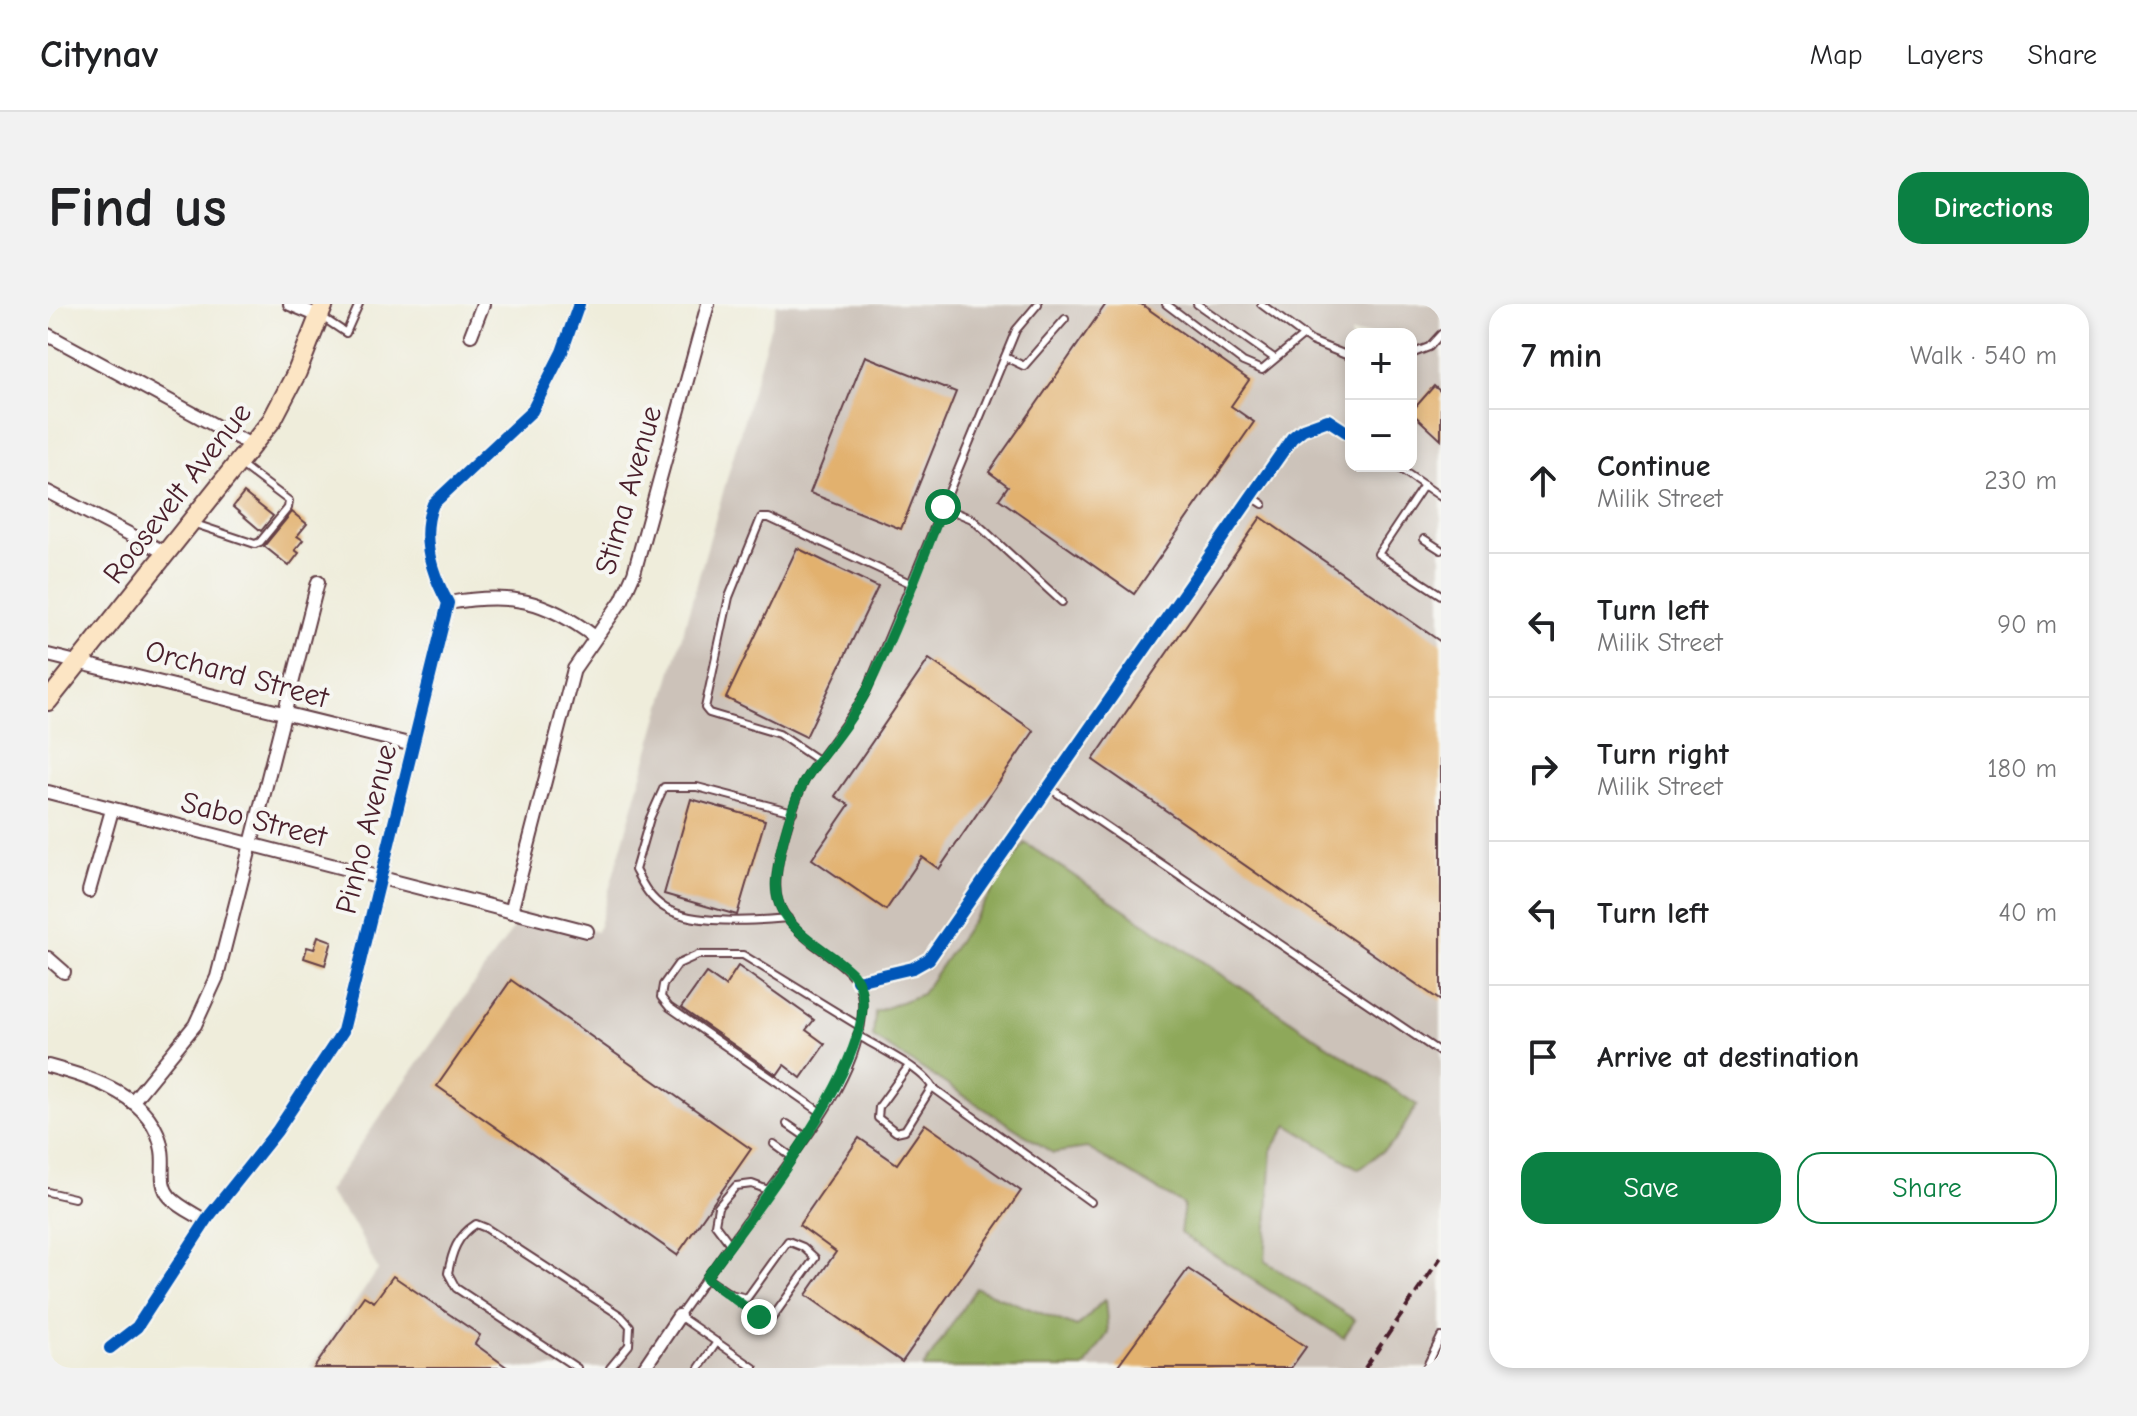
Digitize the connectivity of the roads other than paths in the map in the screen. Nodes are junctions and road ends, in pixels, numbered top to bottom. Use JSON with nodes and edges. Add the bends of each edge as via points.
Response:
{"nodes":[{"id":1,"x":290,"y":304,"type":"edge"},
{"id":2,"x":359,"y":304,"type":"edge"},
{"id":3,"x":483,"y":304,"type":"edge"},
{"id":4,"x":579,"y":304,"type":"edge"},
{"id":5,"x":708,"y":304,"type":"edge"},
{"id":6,"x":1038,"y":304,"type":"edge"},
{"id":7,"x":1166,"y":304,"type":"edge"},
{"id":8,"x":1197,"y":304,"type":"edge"},
{"id":9,"x":1261,"y":304,"type":"edge"},
{"id":10,"x":321,"y":310,"type":"edge"},
{"id":11,"x":1065,"y":319,"type":"dead end"},
{"id":12,"x":1441,"y":334,"type":"edge"},
{"id":13,"x":48,"y":335,"type":"edge"},
{"id":14,"x":471,"y":335,"type":"dead end"},
{"id":15,"x":1304,"y":335,"type":"junction"},
{"id":16,"x":1417,"y":352,"type":"edge"},
{"id":17,"x":1345,"y":354,"type":"edge"},
{"id":18,"x":1005,"y":357,"type":"junction"},
{"id":19,"x":1274,"y":358,"type":"junction"},
{"id":20,"x":1345,"y":431,"type":"edge"},
{"id":21,"x":253,"y":446,"type":"junction"},
{"id":22,"x":239,"y":464,"type":"junction"},
{"id":23,"x":1405,"y":472,"type":"edge"},
{"id":24,"x":1424,"y":485,"type":"junction"},
{"id":25,"x":48,"y":492,"type":"edge"},
{"id":26,"x":1441,"y":497,"type":"edge"},
{"id":27,"x":943,"y":507,"type":"junction"},
{"id":28,"x":192,"y":523,"type":"junction"},
{"id":29,"x":1424,"y":539,"type":"dead end"},
{"id":30,"x":1441,"y":550,"type":"edge"},
{"id":31,"x":166,"y":553,"type":"junction"},
{"id":32,"x":318,"y":582,"type":"dead end"},
{"id":33,"x":912,"y":584,"type":"junction"},
{"id":34,"x":1441,"y":595,"type":"edge"},
{"id":35,"x":1062,"y":602,"type":"dead end"},
{"id":36,"x":448,"y":603,"type":"junction"},
{"id":37,"x":595,"y":637,"type":"junction"},
{"id":38,"x":48,"y":655,"type":"edge"},
{"id":39,"x":79,"y":662,"type":"junction"},
{"id":40,"x":48,"y":701,"type":"edge"},
{"id":41,"x":283,"y":715,"type":"junction"},
{"id":42,"x":413,"y":745,"type":"junction"},
{"id":43,"x":819,"y":761,"type":"junction"},
{"id":44,"x":1048,"y":787,"type":"junction"},
{"id":45,"x":48,"y":792,"type":"edge"},
{"id":46,"x":112,"y":810,"type":"junction"},
{"id":47,"x":793,"y":812,"type":"junction"},
{"id":48,"x":251,"y":843,"type":"junction"},
{"id":49,"x":380,"y":878,"type":"junction"},
{"id":50,"x":89,"y":891,"type":"dead end"},
{"id":51,"x":511,"y":912,"type":"junction"},
{"id":52,"x":788,"y":918,"type":"junction"},
{"id":53,"x":587,"y":931,"type":"dead end"},
{"id":54,"x":48,"y":958,"type":"edge"},
{"id":55,"x":64,"y":972,"type":"dead end"},
{"id":56,"x":857,"y":981,"type":"junction"},
{"id":57,"x":859,"y":1026,"type":"junction"},
{"id":58,"x":857,"y":1035,"type":"junction"},
{"id":59,"x":1441,"y":1053,"type":"edge"},
{"id":60,"x":48,"y":1066,"type":"edge"},
{"id":61,"x":908,"y":1067,"type":"junction"},
{"id":62,"x":932,"y":1087,"type":"junction"},
{"id":63,"x":132,"y":1102,"type":"junction"},
{"id":64,"x":822,"y":1113,"type":"junction"},
{"id":65,"x":787,"y":1124,"type":"dead end"},
{"id":66,"x":806,"y":1137,"type":"junction"},
{"id":67,"x":774,"y":1144,"type":"dead end"},
{"id":68,"x":792,"y":1157,"type":"junction"},
{"id":69,"x":768,"y":1190,"type":"junction"},
{"id":70,"x":48,"y":1192,"type":"edge"},
{"id":71,"x":74,"y":1198,"type":"dead end"},
{"id":72,"x":1091,"y":1202,"type":"dead end"},
{"id":73,"x":206,"y":1221,"type":"junction"},
{"id":74,"x":730,"y":1244,"type":"junction"},
{"id":75,"x":706,"y":1278,"type":"junction"},
{"id":76,"x":730,"y":1294,"type":"junction"},
{"id":77,"x":679,"y":1316,"type":"junction"},
{"id":78,"x":1441,"y":1337,"type":"edge"},
{"id":79,"x":717,"y":1342,"type":"junction"},
{"id":80,"x":110,"y":1348,"type":"dead end"},
{"id":81,"x":577,"y":1368,"type":"edge"},
{"id":82,"x":610,"y":1368,"type":"edge"},
{"id":83,"x":644,"y":1368,"type":"edge"},
{"id":84,"x":699,"y":1368,"type":"edge"},
{"id":85,"x":754,"y":1368,"type":"edge"},
{"id":86,"x":1426,"y":1368,"type":"edge"}],
"edges":[{"from":1,"to":10,"type":"street"},
{"from":2,"to":10,"type":"lane","via":[[346,333]]},
{"from":3,"to":14,"type":"street"},
{"from":4,"to":36,"type":"street","via":[[532,411],[433,504],[426,536]]},
{"from":5,"to":37,"type":"street","name":"Stima Avenue","via":[[634,573]]},
{"from":6,"to":18,"type":"lane","via":[[1016,330]]},
{"from":7,"to":19,"type":"lane","via":[[1243,362],[1262,370]]},
{"from":8,"to":19,"type":"lane"},
{"from":9,"to":15,"type":"lane"},
{"from":10,"to":21,"type":"main road","name":"Roosevelt Avenue","via":[[285,397]]},
{"from":11,"to":18,"type":"lane","via":[[1024,366]]},
{"from":12,"to":16,"type":"lane"},
{"from":13,"to":21,"type":"street"},
{"from":15,"to":17,"type":"lane"},
{"from":15,"to":19,"type":"lane"},
{"from":18,"to":27,"type":"lane"},
{"from":20,"to":44,"type":"street","via":[[1328,420],[1292,438],[1258,500]]},
{"from":21,"to":22,"type":"main road","name":"Roosevelt Avenue"},
{"from":22,"to":28,"type":"main road","name":"Roosevelt Avenue"},
{"from":22,"to":28,"type":"lane","via":[[289,501],[260,542]]},
{"from":23,"to":24,"type":"lane"},
{"from":24,"to":26,"type":"lane"},
{"from":24,"to":34,"type":"lane","via":[[1378,554]]},
{"from":25,"to":31,"type":"street"},
{"from":27,"to":33,"type":"lane"},
{"from":27,"to":35,"type":"lane","via":[[972,519]]},
{"from":28,"to":31,"type":"main road","name":"Roosevelt Avenue"},
{"from":29,"to":30,"type":"lane"},
{"from":31,"to":39,"type":"main road","name":"Roosevelt Avenue"},
{"from":32,"to":41,"type":"street"},
{"from":33,"to":43,"type":"lane","via":[[866,692]]},
{"from":33,"to":43,"type":"lane","via":[[761,518],[729,597],[705,708],[779,734]]},
{"from":36,"to":37,"type":"street","via":[[519,598],[561,615]]},
{"from":36,"to":42,"type":"street","name":"Pinho Avenue"},
{"from":37,"to":51,"type":"street","name":"Stima Avenue","via":[[574,669]]},
{"from":38,"to":39,"type":"street","name":"Orchard Street"},
{"from":39,"to":40,"type":"main road","name":"Roosevelt Avenue"},
{"from":39,"to":41,"type":"street","name":"Orchard Street"},
{"from":41,"to":42,"type":"street","name":"Orchard Street"},
{"from":41,"to":48,"type":"street"},
{"from":42,"to":49,"type":"street","name":"Pinho Avenue"},
{"from":43,"to":47,"type":"lane"},
{"from":44,"to":56,"type":"street","via":[[929,959]]},
{"from":44,"to":59,"type":"lane"},
{"from":45,"to":46,"type":"street","name":"Sabo Street"},
{"from":46,"to":48,"type":"street","name":"Sabo Street"},
{"from":46,"to":50,"type":"street"},
{"from":47,"to":52,"type":"lane","via":[[776,879],[777,898]]},
{"from":47,"to":52,"type":"lane","via":[[697,787],[664,787],[635,870],[649,895],[667,910],[752,922]]},
{"from":48,"to":49,"type":"street","name":"Sabo Street"},
{"from":48,"to":63,"type":"street","via":[[217,977],[195,1025]]},
{"from":49,"to":51,"type":"street","name":"Sabo Street"},
{"from":49,"to":73,"type":"street","name":"Pinho Avenue","via":[[343,1031],[277,1131]]},
{"from":51,"to":53,"type":"street","name":"Sabo Street"},
{"from":52,"to":56,"type":"lane"},
{"from":54,"to":55,"type":"street"},
{"from":56,"to":57,"type":"lane","via":[[862,1002]]},
{"from":57,"to":58,"type":"lane"},
{"from":57,"to":64,"type":"lane","via":[[743,955],[698,955],[678,964],[663,985],[661,997],[669,1007]]},
{"from":58,"to":61,"type":"lane"},
{"from":58,"to":64,"type":"lane","via":[[838,1089]]},
{"from":60,"to":63,"type":"street","via":[[102,1083]]},
{"from":61,"to":62,"type":"lane"},
{"from":61,"to":62,"type":"lane","via":[[879,1107],[878,1118],[886,1126],[905,1130]]},
{"from":62,"to":72,"type":"lane"},
{"from":63,"to":73,"type":"street","via":[[158,1137],[163,1188]]},
{"from":64,"to":66,"type":"lane"},
{"from":65,"to":66,"type":"lane"},
{"from":66,"to":68,"type":"lane"},
{"from":67,"to":68,"type":"lane"},
{"from":68,"to":69,"type":"lane"},
{"from":69,"to":74,"type":"lane"},
{"from":69,"to":74,"type":"lane","via":[[736,1186],[718,1207],[715,1224]]},
{"from":70,"to":71,"type":"lane"},
{"from":73,"to":80,"type":"street","name":"Pinho Avenue","via":[[137,1327]]},
{"from":74,"to":75,"type":"lane"},
{"from":75,"to":76,"type":"lane"},
{"from":75,"to":77,"type":"lane"},
{"from":76,"to":76,"type":"lane","via":[[747,1298],[788,1241],[815,1258],[770,1321]]},
{"from":77,"to":79,"type":"lane"},
{"from":77,"to":83,"type":"street"},
{"from":78,"to":86,"type":"lane"},
{"from":79,"to":84,"type":"lane"},
{"from":79,"to":85,"type":"lane"},
{"from":81,"to":82,"type":"lane","via":[[456,1288],[448,1273],[453,1250],[465,1232],[476,1224],[486,1228],[621,1316],[630,1326],[629,1345]]}]}
